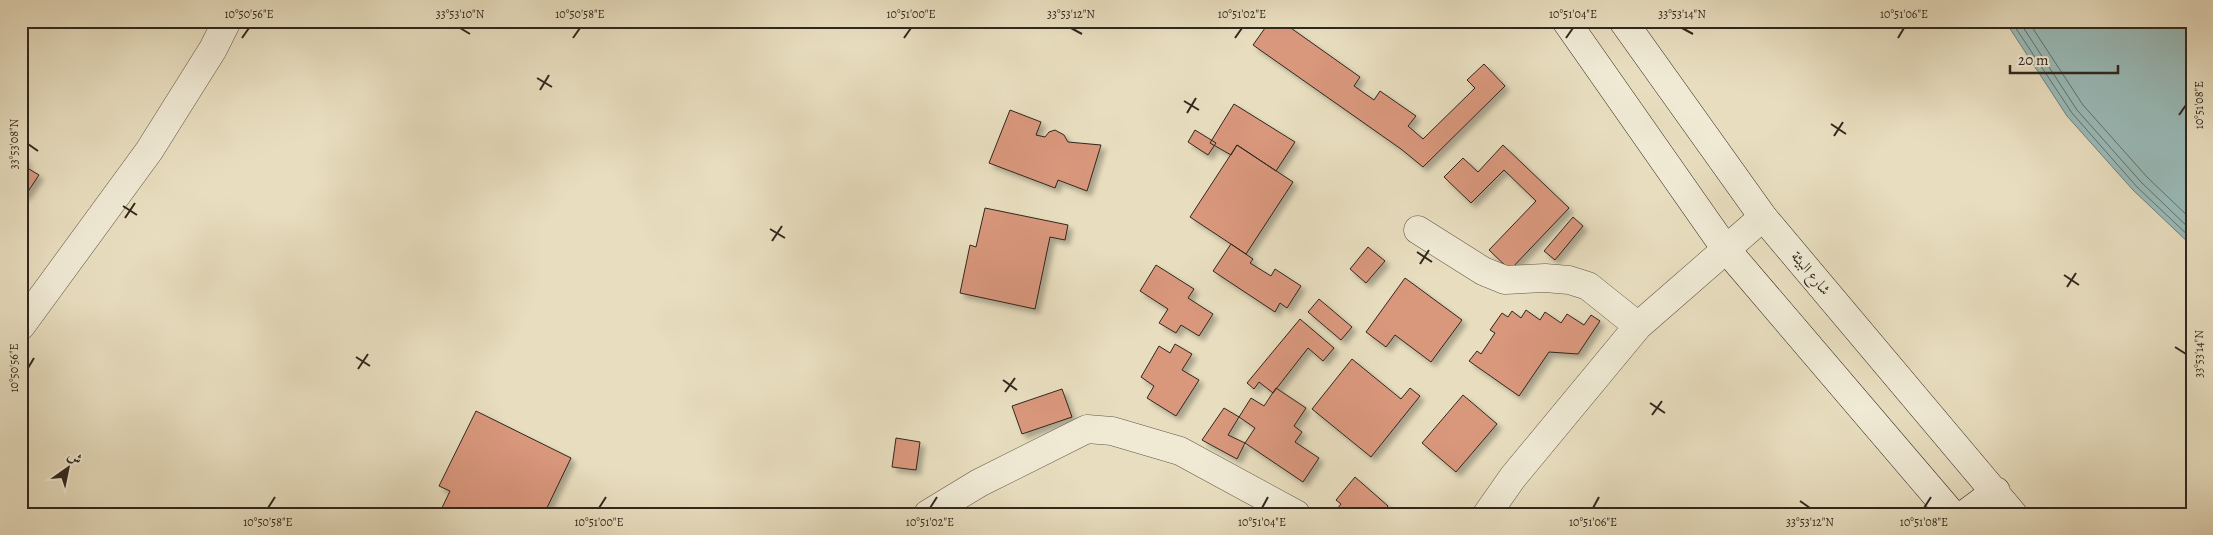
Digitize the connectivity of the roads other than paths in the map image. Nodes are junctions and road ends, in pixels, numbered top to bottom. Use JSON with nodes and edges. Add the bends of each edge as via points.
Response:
{"nodes":[{"id":1,"x":227,"y":21,"type":"edge"},
{"id":2,"x":1566,"y":21,"type":"edge"},
{"id":3,"x":1622,"y":21,"type":"edge"},
{"id":4,"x":1763,"y":217,"type":"junction"},
{"id":5,"x":1418,"y":230,"type":"dead end"},
{"id":6,"x":1725,"y":248,"type":"junction"},
{"id":7,"x":21,"y":326,"type":"edge"},
{"id":8,"x":1638,"y":326,"type":"junction"},
{"id":9,"x":1996,"y":491,"type":"junction"},
{"id":10,"x":928,"y":514,"type":"edge"},
{"id":11,"x":1296,"y":514,"type":"edge"},
{"id":12,"x":1486,"y":514,"type":"edge"},
{"id":13,"x":1952,"y":514,"type":"edge"},
{"id":14,"x":1966,"y":514,"type":"edge"},
{"id":15,"x":2013,"y":514,"type":"edge"}],
"edges":[{"from":1,"to":7,"type":"street","via":[[149,151]]},
{"from":2,"to":6,"type":"street"},
{"from":3,"to":4,"type":"street","name":"شارع البيئة"},
{"from":4,"to":6,"type":"street"},
{"from":4,"to":9,"type":"street","name":"شارع البيئة"},
{"from":5,"to":8,"type":"street","via":[[1483,272],[1505,280],[1545,278],[1588,286]]},
{"from":6,"to":8,"type":"street"},
{"from":6,"to":13,"type":"street"},
{"from":8,"to":12,"type":"street"},
{"from":9,"to":14,"type":"street"},
{"from":9,"to":15,"type":"street","name":"شارع البيئة"},
{"from":10,"to":11,"type":"street","via":[[979,483],[1087,429],[1112,431],[1180,451]]}]}
